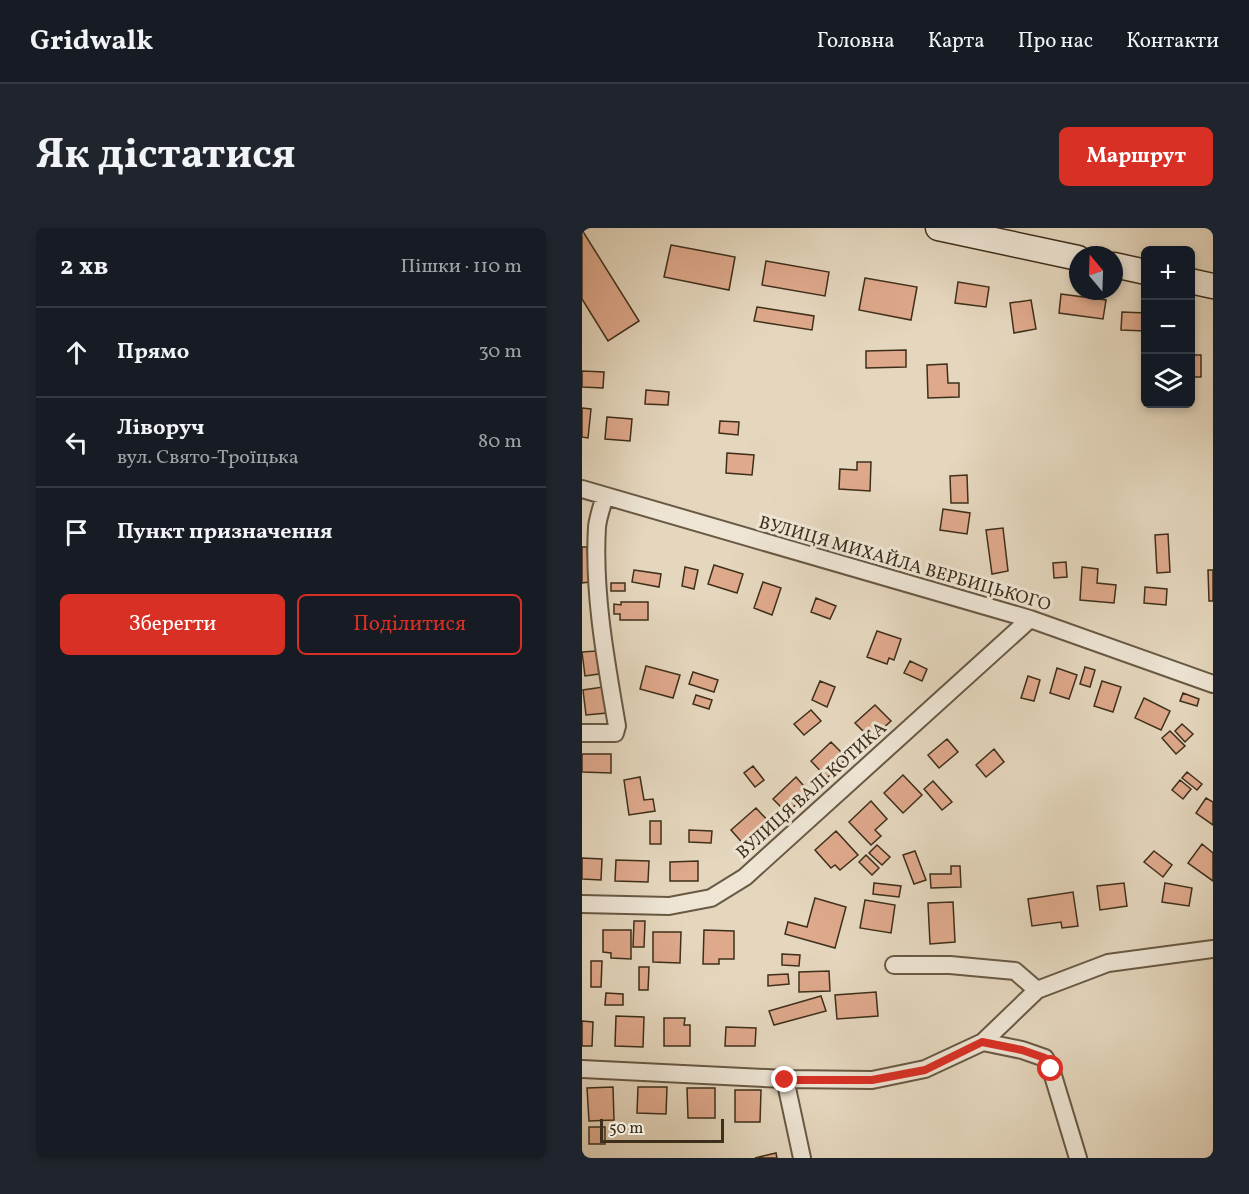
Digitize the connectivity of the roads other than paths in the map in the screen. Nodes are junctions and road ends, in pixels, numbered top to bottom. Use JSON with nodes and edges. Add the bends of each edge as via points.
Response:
{"nodes":[{"id":1,"x":938,"y":228,"type":"edge"},
{"id":2,"x":1069,"y":256,"type":"edge"},
{"id":3,"x":1123,"y":267,"type":"edge"},
{"id":4,"x":1141,"y":271,"type":"edge"},
{"id":5,"x":1195,"y":282,"type":"edge"},
{"id":6,"x":1213,"y":286,"type":"edge"},
{"id":7,"x":582,"y":489,"type":"edge"},
{"id":8,"x":605,"y":496,"type":"junction"},
{"id":9,"x":1030,"y":619,"type":"junction"},
{"id":10,"x":1213,"y":684,"type":"edge"},
{"id":11,"x":582,"y":733,"type":"edge"},
{"id":12,"x":582,"y":904,"type":"edge"},
{"id":13,"x":1213,"y":949,"type":"edge"},
{"id":14,"x":894,"y":965,"type":"dead end"},
{"id":15,"x":1037,"y":990,"type":"junction"},
{"id":16,"x":982,"y":1042,"type":"junction"},
{"id":17,"x":582,"y":1068,"type":"edge"},
{"id":18,"x":785,"y":1080,"type":"junction"},
{"id":19,"x":802,"y":1158,"type":"edge"},
{"id":20,"x":1078,"y":1158,"type":"edge"}],
"edges":[{"from":1,"to":2,"type":"street"},
{"from":3,"to":4,"type":"street"},
{"from":5,"to":6,"type":"street"},
{"from":7,"to":8,"type":"street","name":"ВУЛИЦЯ МИХАЙЛА ВЕРБИЦЬКОГО"},
{"from":8,"to":9,"type":"street","name":"ВУЛИЦЯ МИХАЙЛА ВЕРБИЦЬКОГО"},
{"from":8,"to":11,"type":"street","via":[[597,525],[598,583],[605,660],[617,726],[615,733]]},
{"from":9,"to":10,"type":"street","name":"ВУЛИЦЯ МИХАЙЛА ВЕРБИЦЬКОГО"},
{"from":9,"to":12,"type":"street","name":"ВУЛИЦЯ ВАЛІ КОТИКА","via":[[745,877],[711,898],[669,906]]},
{"from":13,"to":15,"type":"street","via":[[1108,963]]},
{"from":14,"to":15,"type":"street","via":[[950,964],[1015,971]]},
{"from":15,"to":16,"type":"street"},
{"from":16,"to":18,"type":"street","via":[[925,1070],[872,1080]]},
{"from":16,"to":20,"type":"street","via":[[1045,1058]]},
{"from":17,"to":18,"type":"street"},
{"from":18,"to":19,"type":"street"}]}
